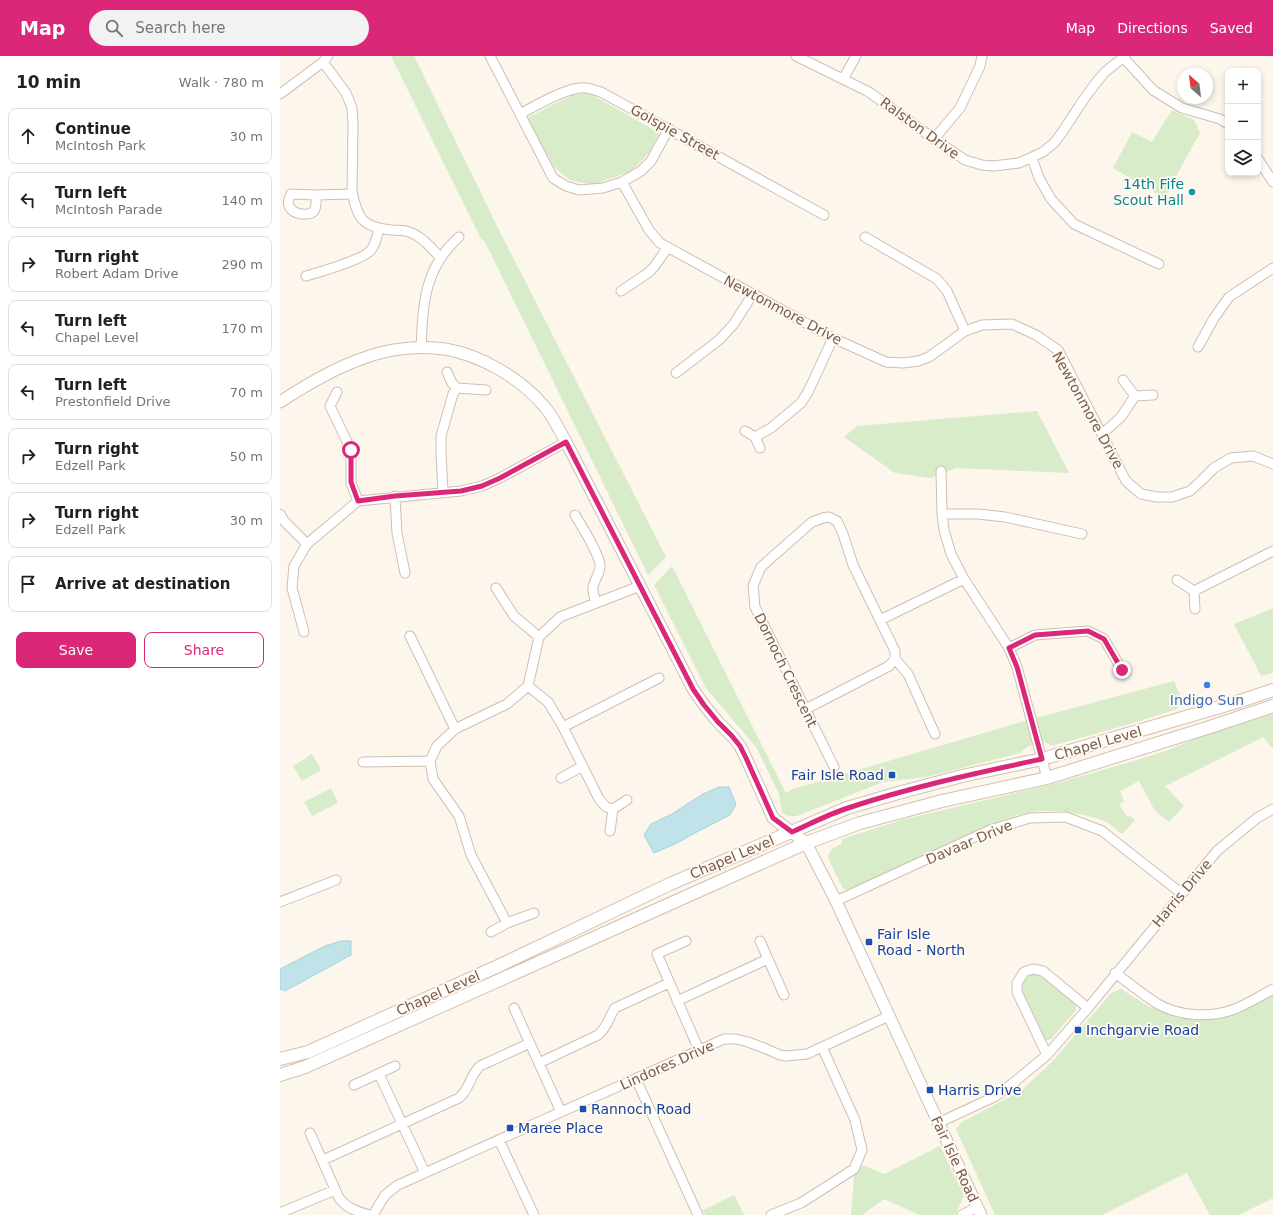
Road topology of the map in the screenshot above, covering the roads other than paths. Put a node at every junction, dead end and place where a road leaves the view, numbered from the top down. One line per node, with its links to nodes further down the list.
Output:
1 (490, 56): 9 (street)
2 (796, 56): 7 (street, Ralston Drive)
3 (856, 56): 7 (street)
4 (982, 56): 12 (street)
5 (1124, 57): 10 (street); 13 (street, Ralston Drive)
6 (326, 59): 8 (street); 17 (street)
7 (843, 79): 12 (street, Ralston Drive)
8 (280, 94)
9 (520, 114): 11 (street, Golspie Street); 15 (street)
10 (1225, 122)
11 (669, 128): 15 (street); 19 (street, Golspie Street)
12 (934, 140): 13 (street, Ralston Drive)
13 (1032, 158): 25 (street)
14 (1261, 164): 16 (street)
15 (622, 182): 23 (street, Newtonmore Drive)
16 (1273, 182)
17 (352, 194): 18 (street); 20 (street)
18 (316, 195)
19 (824, 215)
20 (379, 229): 24 (street); 27 (street)
21 (459, 237): 24 (street)
22 (865, 237): 30 (street)
23 (668, 247): 28 (street); 29 (street, Newtonmore Drive)
24 (440, 257): 33 (street)
25 (1159, 264)
26 (1273, 268): 32 (street)
27 (306, 276)
28 (621, 291)
29 (753, 294): 31 (street, Newtonmore Drive); 35 (street)
30 (966, 331): 31 (street, Newtonmore Drive); 44 (street, Newtonmore Drive)
31 (833, 338): 45 (street)
32 (1198, 347)
33 (421, 348): 42 (street); 46 (street)
34 (447, 372): 37 (street)
35 (676, 373)
36 (1123, 380): 40 (street)
37 (457, 388): 38 (street); 50 (street)
38 (486, 390)
39 (337, 392): 52 (street)
40 (1135, 396): 41 (street); 44 (street)
41 (1153, 396)
42 (280, 402)
43 (745, 431): 45 (street)
44 (1102, 434): 48 (street, Newtonmore Drive)
45 (756, 437): 47 (street)
46 (566, 442): 50 (street); 62 (street)
47 (760, 448)
48 (1273, 464)
49 (941, 471): 54 (street)
50 (444, 492): 51 (street)
51 (395, 496): 52 (street); 59 (street)
52 (358, 501): 57 (street)
53 (280, 514): 57 (street)
54 (942, 514): 56 (street); 60 (street)
55 (575, 515): 65 (street)
56 (1082, 534)
57 (307, 544): 68 (street)
58 (1273, 551): 64 (street)
59 (405, 572)
60 (964, 579): 67 (street); 71 (street)
61 (1177, 580): 64 (street)
62 (640, 586): 65 (street); 93 (street)
63 (496, 588): 70 (street)
64 (1194, 591): 66 (street)
65 (596, 603): 70 (street)
66 (1195, 609)
67 (880, 620): 72 (street, Dornoch Crescent); 78 (street, Dornoch Crescent)
68 (304, 632)
69 (410, 636): 80 (street)
70 (539, 637): 75 (street)
71 (1009, 648): 73 (street); 82 (street)
72 (895, 659): 78 (street); 81 (street, Dornoch Crescent)
73 (1122, 670)
74 (659, 678): 79 (street)
75 (528, 686): 79 (street); 80 (street)
76 (1273, 690): 82 (main road, Chapel Level)
77 (1273, 706): 88 (main road, Chapel Level)
78 (806, 709): 86 (street, Dornoch Crescent)
79 (563, 727): 85 (street)
80 (455, 729): 83 (street)
81 (935, 734)
82 (1042, 759): 88 (street); 93 (main road, Chapel Level)
83 (430, 761): 84 (street); 100 (street)
84 (363, 762)
85 (583, 766): 87 (street); 90 (street)
86 (834, 767)
87 (561, 778)
88 (1047, 778): 94 (main road, Chapel Level)
89 (627, 800): 90 (street)
90 (614, 809): 92 (street)
91 (1273, 809): 96 (street, Harris Drive)
92 (610, 832)
93 (792, 832): 94 (street); 117 (main road, Chapel Level)
94 (806, 842): 97 (street, Fair Isle Road); 121 (main road, Chapel Level)
95 (336, 880): 98 (street)
96 (1182, 893): 97 (street, Davaar Drive); 105 (street, Harris Drive)
97 (836, 901): 112 (street, Fair Isle Road)
98 (280, 902)
99 (534, 913): 100 (street)
100 (507, 922): 101 (street)
101 (491, 932)
102 (686, 941): 106 (street)
103 (760, 941): 104 (street)
104 (768, 959): 108 (street); 109 (street)
105 (1115, 973): 107 (street); 111 (street, Harris Drive)
106 (669, 983): 109 (street); 118 (street)
107 (1273, 989)
108 (784, 995)
109 (677, 1001): 115 (street)
110 (514, 1008): 113 (street)
111 (1088, 1008): 116 (street, Harris Drive); 116 (street)
112 (889, 1016): 114 (street, Lindores Drive); 125 (street, Fair Isle Road)
113 (530, 1043): 118 (street); 126 (street)
114 (822, 1047): 115 (street, Lindores Drive); 138 (street)
115 (699, 1050): 122 (street, Lindores Drive)
116 (1047, 1055): 125 (street, Harris Drive)
117 (280, 1059)
118 (539, 1063): 124 (street)
119 (395, 1066): 120 (street)
120 (378, 1074): 123 (street); 126 (street)
121 (280, 1075)
122 (636, 1079): 124 (street, Lindores Drive); 137 (street)
123 (354, 1085)
124 (561, 1112): 128 (street, Lindores Drive)
125 (938, 1123): 132 (street, Fair Isle Road)
126 (402, 1124): 129 (street); 130 (street)
127 (310, 1133): 129 (street)
128 (499, 1140): 130 (street, Lindores Drive); 136 (street)
129 (323, 1160): 131 (street)
130 (425, 1173): 135 (street, Lindores Drive)
131 (335, 1190): 133 (street); 134 (street)
132 (979, 1211): 139 (street)
133 (280, 1213)
134 (369, 1215)
135 (373, 1215)
136 (534, 1215)
137 (698, 1215)
138 (771, 1215)
139 (962, 1215)

